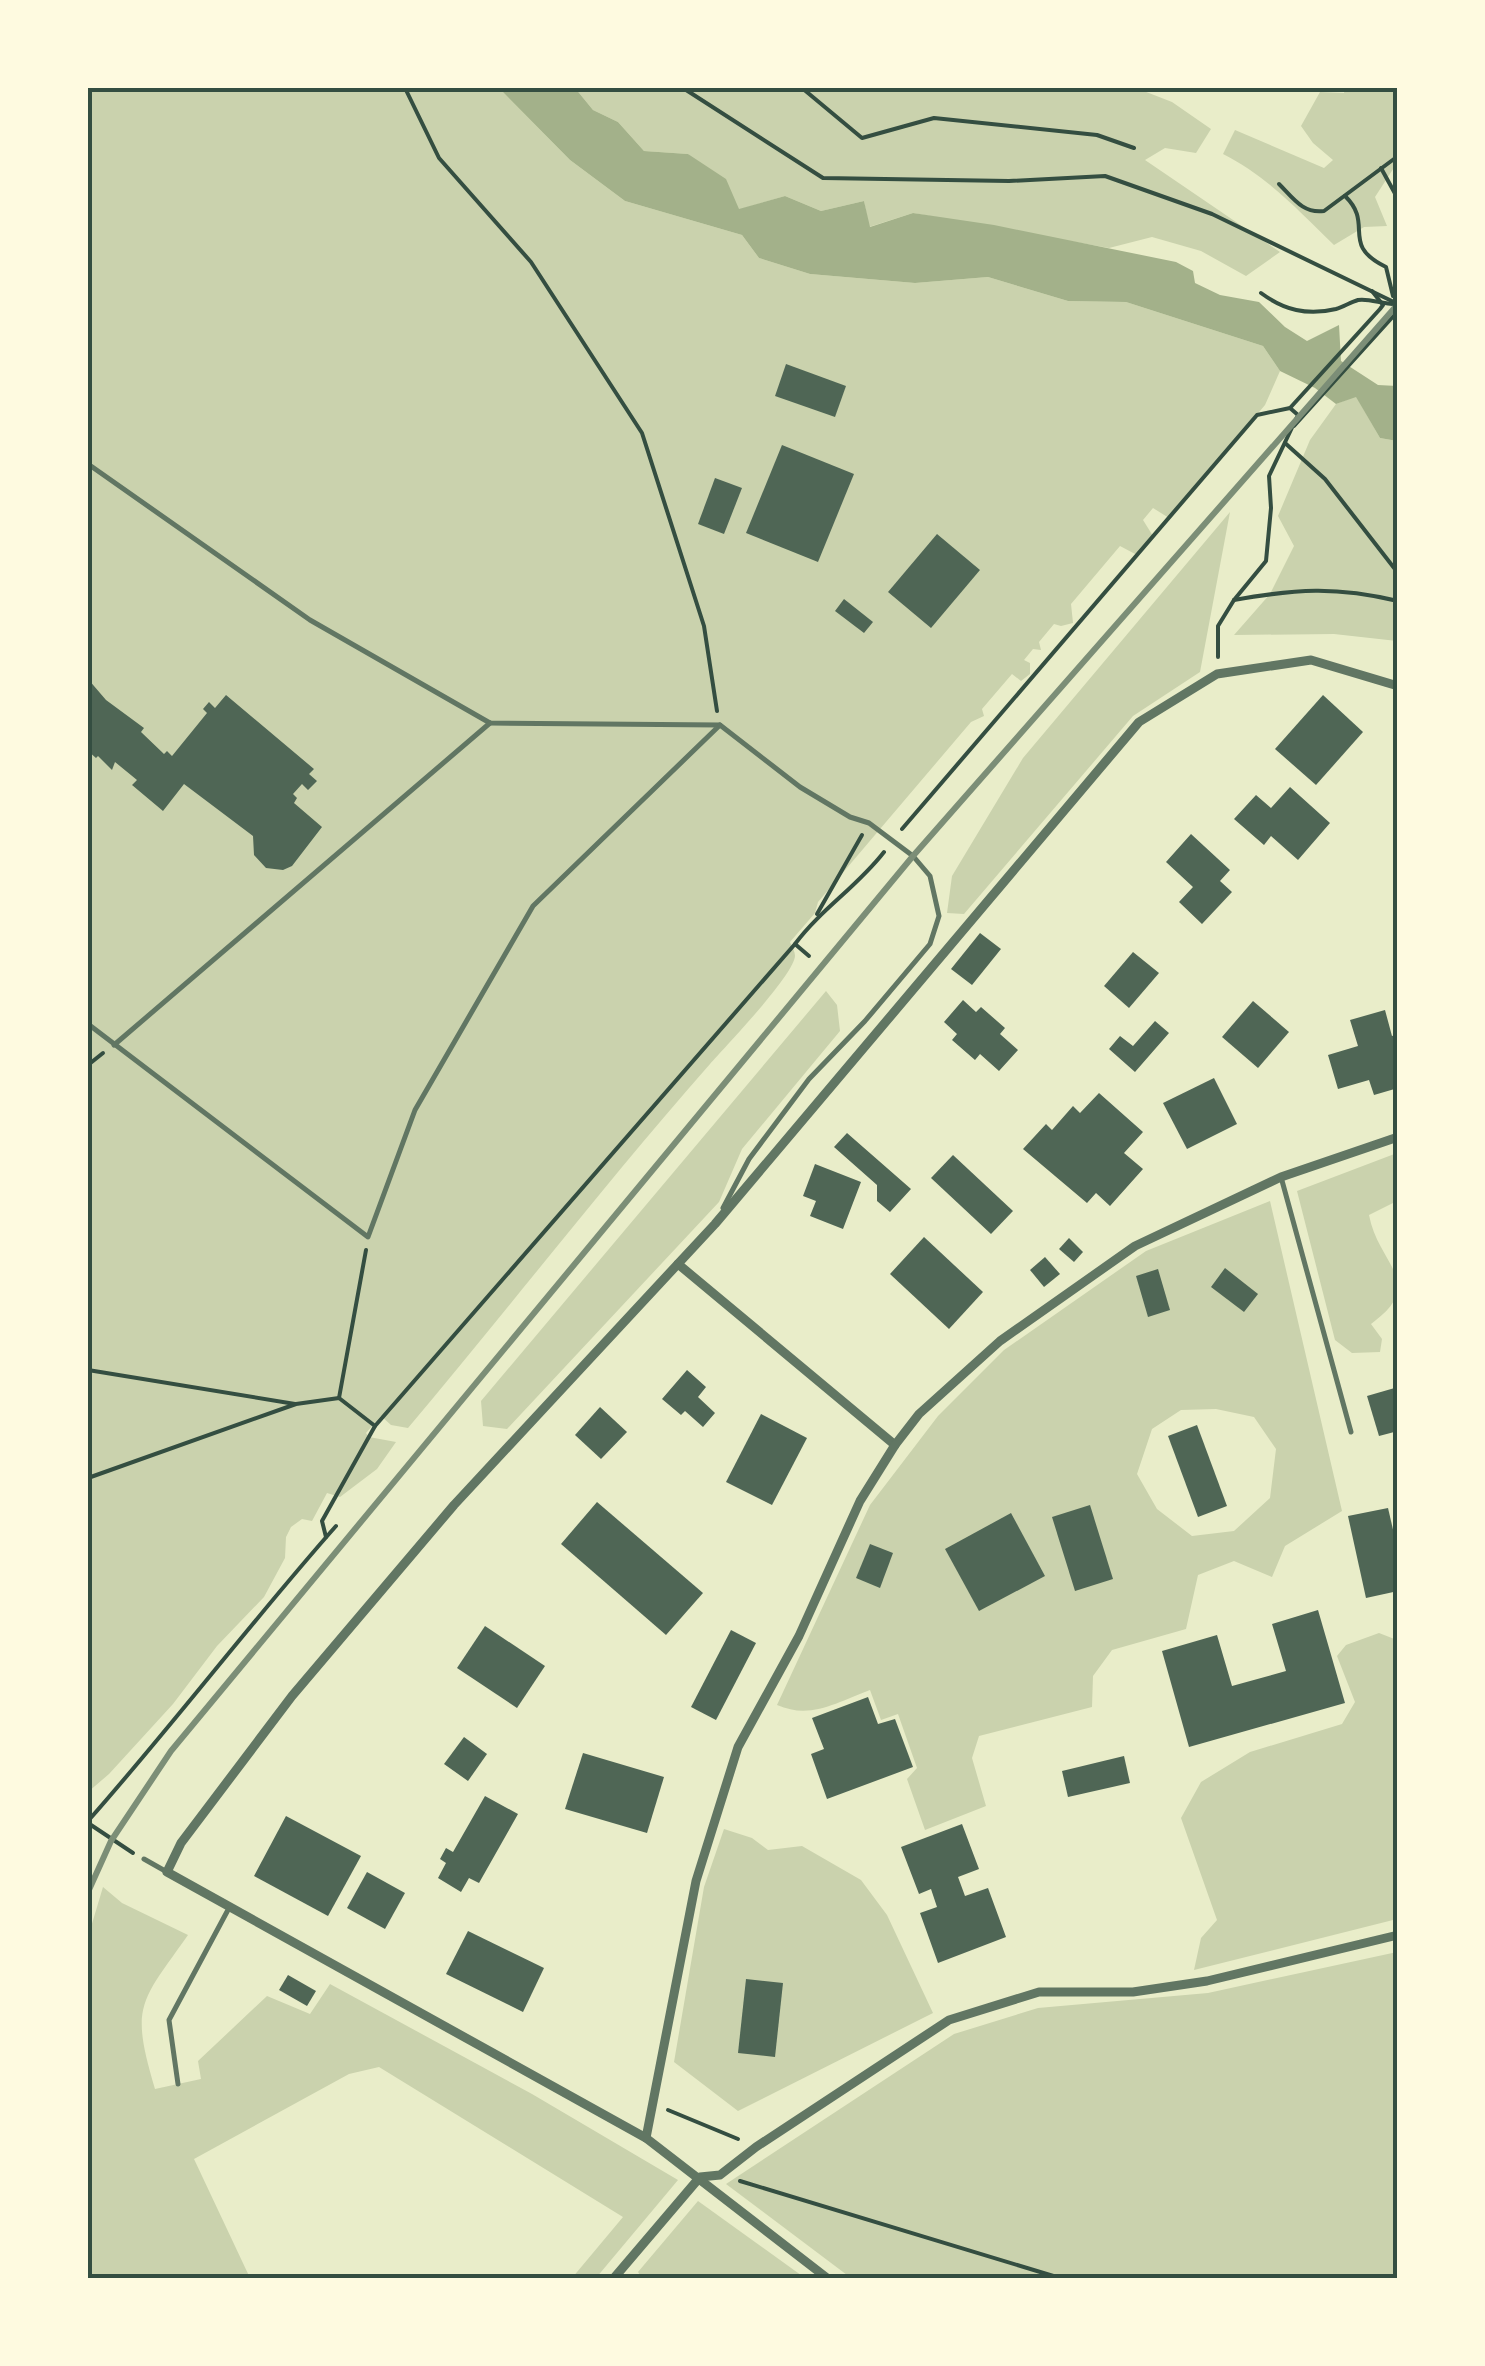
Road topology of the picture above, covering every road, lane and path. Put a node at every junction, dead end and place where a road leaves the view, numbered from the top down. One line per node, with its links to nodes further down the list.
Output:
1 (406, 88): 26 (path)
2 (683, 88): 11 (path)
3 (802, 88): 4 (path)
4 (1134, 148)
5 (1398, 156): 6 (path)
6 (1380, 168): 8 (path); 9 (path)
7 (1278, 184): 8 (path)
8 (1345, 196): 13 (path)
9 (1398, 199)
10 (1398, 288): 13 (path)
11 (1372, 291): 13 (path); 15 (path)
12 (1261, 293): 15 (path)
13 (1392, 298): 14 (path)
14 (1398, 306): 15 (path); 17 (path)
15 (1381, 307): 16 (path)
16 (1290, 408): 17 (path); 28 (path)
17 (1291, 430): 18 (path)
18 (1285, 443): 20 (path); 21 (path)
19 (88, 464): 25 (lane)
20 (1398, 573)
21 (1234, 600): 22 (path); 23 (path)
22 (1398, 601)
23 (1217, 674): 24 (street); 37 (street)
24 (1398, 686)
25 (490, 723): 26 (lane); 33 (lane)
26 (720, 725): 27 (lane); 38 (lane)
27 (868, 823): 28 (lane); 29 (path)
28 (893, 840): 29 (path); 37 (lane)
29 (814, 918): 30 (path)
30 (795, 944): 31 (path); 43 (path)
31 (810, 956)
32 (88, 1024): 33 (lane)
33 (114, 1044): 34 (path); 38 (lane)
34 (88, 1065)
35 (1398, 1136): 36 (street)
36 (1281, 1177): 44 (lane); 45 (street)
37 (715, 1224): 39 (street)
38 (368, 1238): 41 (path)
39 (678, 1264): 45 (street); 51 (street)
40 (88, 1370): 42 (path)
41 (339, 1398): 42 (path); 43 (path)
42 (296, 1404): 46 (path)
43 (375, 1426): 48 (path)
44 (1351, 1432)
45 (895, 1446): 55 (street)
46 (88, 1478)
47 (336, 1526): 48 (path)
48 (326, 1537): 49 (path)
49 (88, 1822): 50 (path)
50 (144, 1858): 51 (lane)
51 (167, 1872): 52 (street)
52 (229, 1908): 54 (lane); 56 (street)
53 (1398, 1934): 57 (street)
54 (178, 2084)
55 (653, 2104): 56 (street); 57 (path)
56 (646, 2138): 59 (street)
57 (756, 2147): 58 (street)
58 (720, 2175): 59 (street); 62 (path)
59 (700, 2176): 60 (street); 61 (street)
60 (614, 2278)
61 (827, 2278)
62 (1060, 2278)

